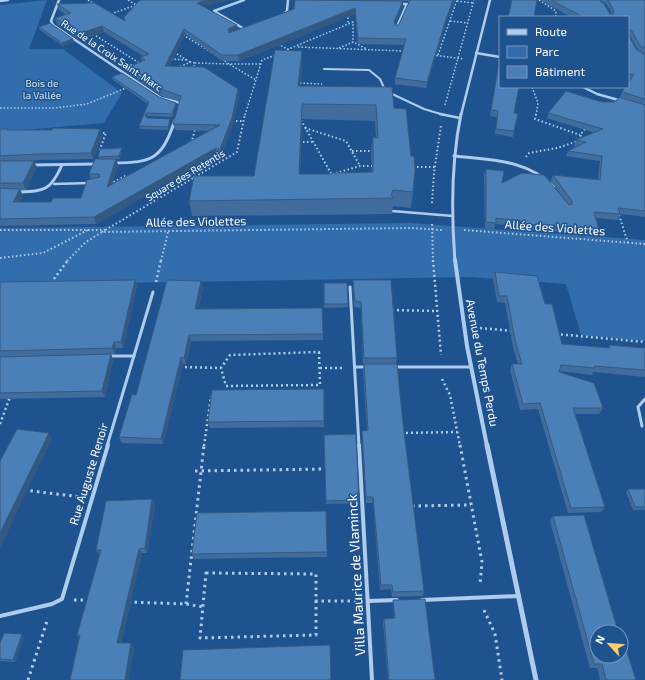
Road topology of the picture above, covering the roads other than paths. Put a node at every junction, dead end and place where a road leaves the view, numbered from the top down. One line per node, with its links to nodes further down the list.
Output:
1 (8, 0): 6 (street)
2 (59, 0): 23 (street, Rue de la Croix Saint-Marc)
3 (244, 0): 14 (street)
4 (409, 0): 10 (street)
5 (490, 0): 16 (street, Avenue du Temps Perdu)
6 (0, 1)
7 (288, 1): 8 (street); 11 (street)
8 (296, 2)
9 (392, 4): 10 (street)
10 (407, 4): 13 (street)
11 (282, 16)
12 (249, 29): 14 (street)
13 (396, 29)
14 (246, 30): 15 (lane)
15 (240, 32)
16 (476, 54): 17 (street); 21 (street, Avenue du Temps Perdu)
17 (499, 57)
18 (324, 69): 21 (lane)
19 (585, 88): 20 (street)
20 (624, 102)
21 (460, 118): 24 (street, Avenue du Temps Perdu)
22 (168, 120): 23 (lane)
23 (175, 120): 27 (street, Rue de la Croix Saint-Marc)
24 (454, 156): 31 (street); 34 (street, Avenue du Temps Perdu)
25 (62, 164): 26 (street); 28 (street); 30 (street)
26 (103, 164)
27 (110, 164)
28 (25, 165)
29 (92, 183): 30 (lane)
30 (54, 184): 32 (street)
31 (556, 191)
32 (14, 192)
33 (392, 211): 34 (lane)
34 (453, 216): 42 (street, Avenue du Temps Perdu)
35 (350, 287): 39 (lane, Villa Maurice de Vlaminck)
36 (153, 292): 37 (lane, Rue Auguste Renoir)
37 (134, 356): 38 (lane); 49 (lane, Rue Auguste Renoir)
38 (102, 357)
39 (355, 367): 40 (lane); 48 (lane, Villa Maurice de Vlaminck)
40 (369, 367)
41 (391, 367): 42 (lane)
42 (471, 368): 45 (street, Avenue du Temps Perdu)
43 (645, 399): 44 (lane)
44 (642, 426)
45 (519, 596): 47 (lane); 51 (street, Avenue du Temps Perdu)
46 (406, 600): 48 (lane)
47 (414, 600)
48 (369, 601): 50 (lane, Villa Maurice de Vlaminck)
49 (0, 616)
50 (372, 680)
51 (536, 680)

